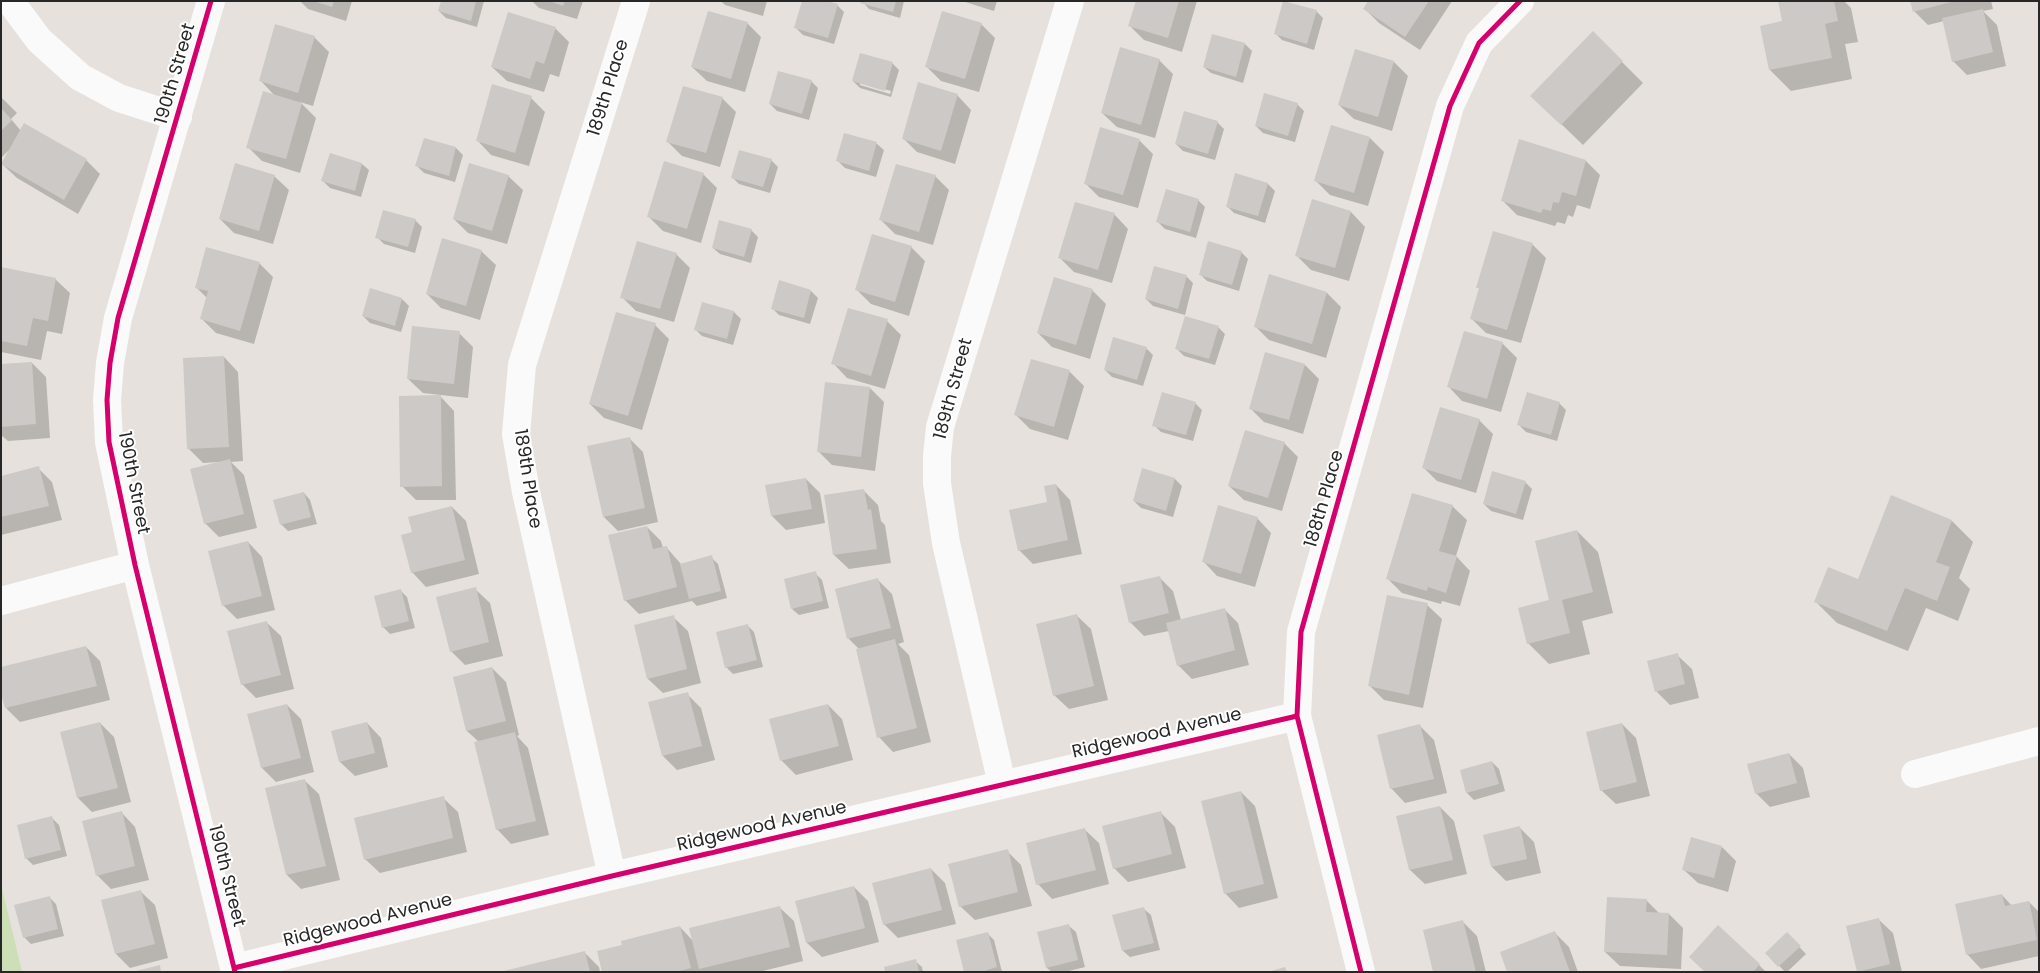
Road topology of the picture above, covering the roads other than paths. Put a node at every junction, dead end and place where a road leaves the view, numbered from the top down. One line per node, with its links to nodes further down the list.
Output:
1 (10, 1): 6 (street)
2 (211, 1): 6 (street, 190th Street)
3 (636, 1): 13 (street, 189th Place)
4 (1070, 1): 12 (street, 189th Street)
5 (1520, 1): 9 (street, 188th Place)
6 (178, 117): 7 (street, 190th Street)
7 (135, 565): 8 (street); 14 (street, 190th Street)
8 (1, 601)
9 (1297, 716): 12 (street, Ridgewood Avenue); 15 (street, 188th Place)
10 (2039, 741): 11 (street)
11 (1916, 774)
12 (1002, 784): 13 (street, Ridgewood Avenue)
13 (612, 876): 14 (street, Ridgewood Avenue)
14 (235, 970)
15 (1361, 972)

